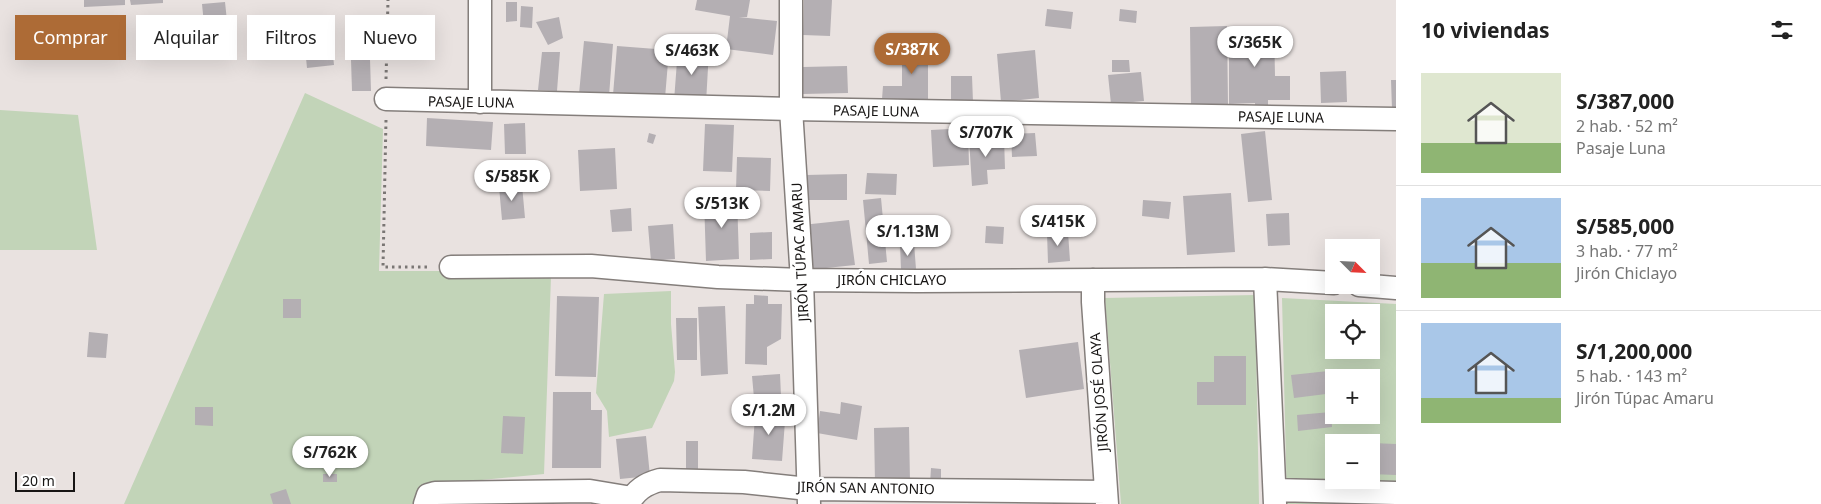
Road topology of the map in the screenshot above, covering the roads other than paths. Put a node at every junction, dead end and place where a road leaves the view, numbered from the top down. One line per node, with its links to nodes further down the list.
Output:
1 (480, 0): 4 (street)
2 (791, 0): 5 (street, JIRÓN TÚPAC AMARU)
3 (386, 100): 4 (street, PASAJE LUNA)
4 (480, 102): 5 (street, PASAJE LUNA)
5 (791, 109): 6 (street, PASAJE LUNA); 9 (street, JIRÓN TÚPAC AMARU)
6 (1396, 119)
7 (451, 267): 9 (street, JIRÓN CHICLAYO)
8 (1265, 279): 10 (street, JIRÓN CHICLAYO); 11 (street, JIRÓN CHICLAYO); 16 (street)
9 (802, 280): 10 (street, JIRÓN CHICLAYO); 15 (street, JIRÓN TÚPAC AMARU)
10 (1093, 280): 17 (street, JIRÓN JOSÉ OLAYA)
11 (1325, 282)
12 (1380, 287): 13 (street)
13 (1396, 288)
14 (1396, 493): 16 (street)
15 (809, 497): 17 (street, JIRÓN SAN ANTONIO); 18 (street, JIRÓN SAN ANTONIO)
16 (1275, 497)
17 (1107, 498)
18 (630, 501): 19 (street)
19 (425, 504)

